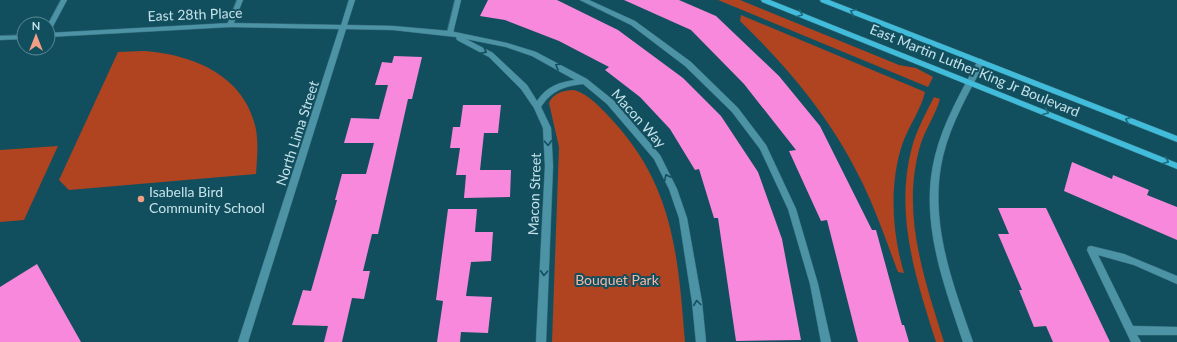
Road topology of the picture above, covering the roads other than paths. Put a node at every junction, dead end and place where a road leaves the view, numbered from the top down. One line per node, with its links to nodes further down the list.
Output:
1 (64, 0): 8 (street)
2 (240, 0): 9 (street)
3 (352, 0): 10 (street, North Lima Street)
4 (458, 0): 11 (street)
5 (584, 0): 27 (street)
6 (764, 0): 17 (main road, East Martin Luther King Jr Boulevard, one-way to 17)
7 (823, 0): 15 (main road, East Martin Luther King Jr Boulevard, one-way to 7)
8 (55, 16)
9 (230, 24): 10 (street, East 28th Place); 12 (street, East 28th Place)
10 (344, 26): 11 (street, Macon Way); 24 (street, North Lima Street)
11 (450, 33): 16 (street, Macon Way, one-way to 11); 18 (street, Macon Way, one-way to 18)
12 (56, 35)
13 (16, 37): 14 (street)
14 (0, 38)
15 (981, 62): 17 (street); 19 (main road, East Martin Luther King Jr Boulevard, one-way to 15)
16 (584, 81): 18 (street); 26 (street, Macon Way, one-way to 16)
17 (970, 82): 20 (main road, East Martin Luther King Jr Boulevard, one-way to 20); 28 (street)
18 (537, 107): 25 (street, Macon Street, one-way to 25)
19 (1177, 139)
20 (1177, 166)
21 (1177, 280): 22 (street)
22 (1130, 330): 23 (street); 29 (street)
23 (1177, 331)
24 (243, 342)
25 (541, 342)
26 (701, 342)
27 (826, 342)
28 (968, 342)
29 (1136, 342)

